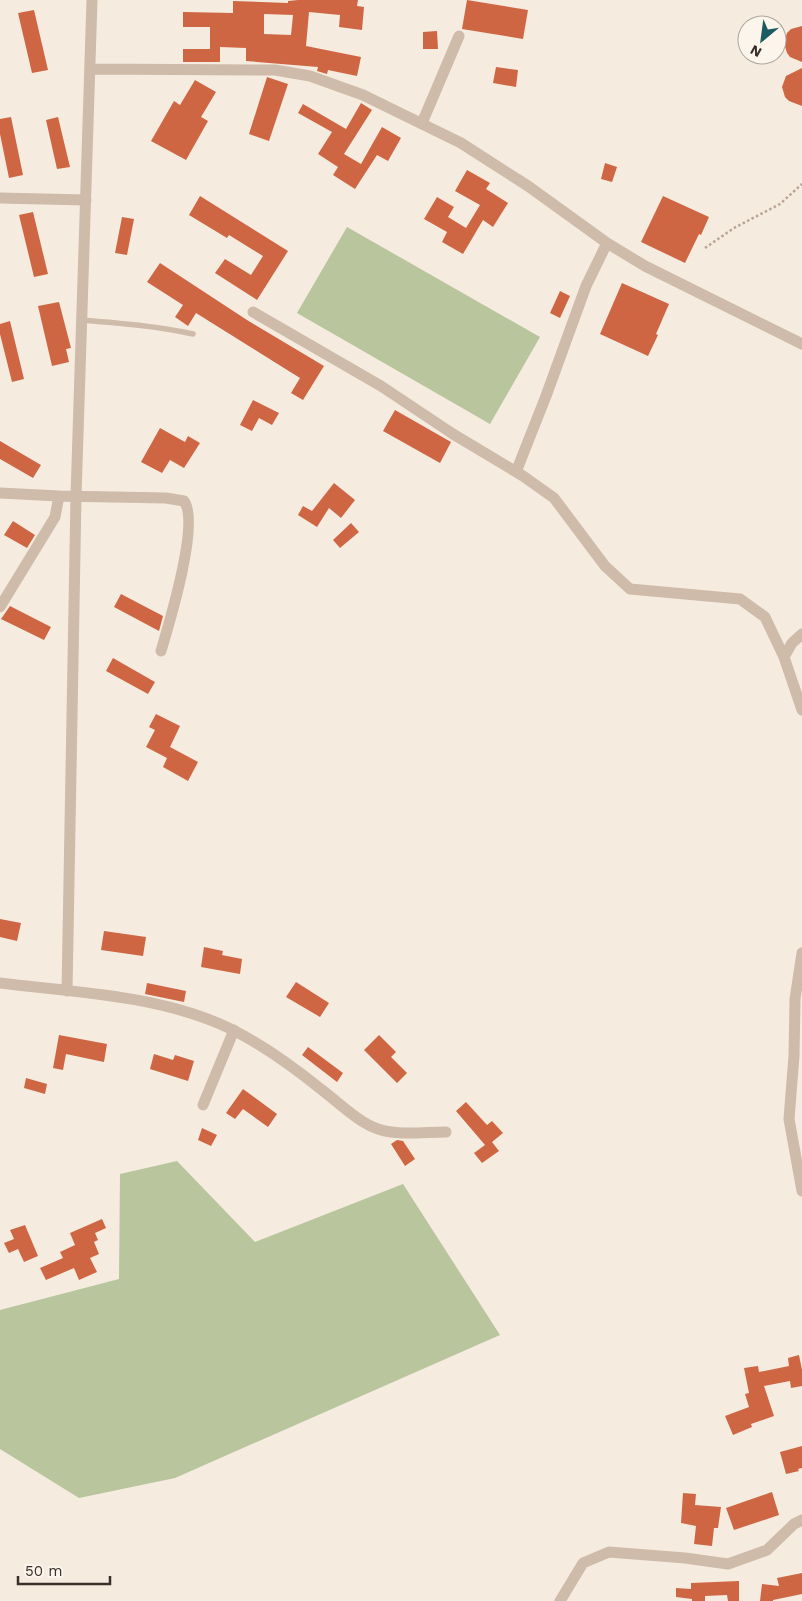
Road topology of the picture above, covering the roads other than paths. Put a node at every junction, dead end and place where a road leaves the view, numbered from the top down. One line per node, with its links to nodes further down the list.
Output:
1 (92, 0): 3 (street)
2 (459, 36): 4 (street)
3 (90, 69): 4 (street); 6 (street)
4 (422, 123): 7 (street)
5 (0, 198): 6 (street)
6 (86, 200): 9 (street)
7 (607, 243): 11 (street); 12 (street)
8 (253, 312): 12 (street)
9 (82, 320): 10 (lane); 15 (street)
10 (193, 334)
11 (802, 344)
12 (516, 472): 19 (street)
13 (0, 493): 14 (street)
14 (59, 496): 15 (street); 16 (street)
15 (76, 496): 18 (street); 23 (street)
16 (0, 607)
17 (802, 634): 19 (street)
18 (162, 651)
19 (784, 657): 20 (street)
20 (802, 710)
21 (802, 953): 27 (street)
22 (0, 983): 23 (street)
23 (67, 991): 24 (street)
24 (234, 1030): 25 (street); 26 (street)
25 (202, 1105)
26 (446, 1132)
27 (802, 1192)
28 (802, 1520): 29 (street)
29 (560, 1601)

